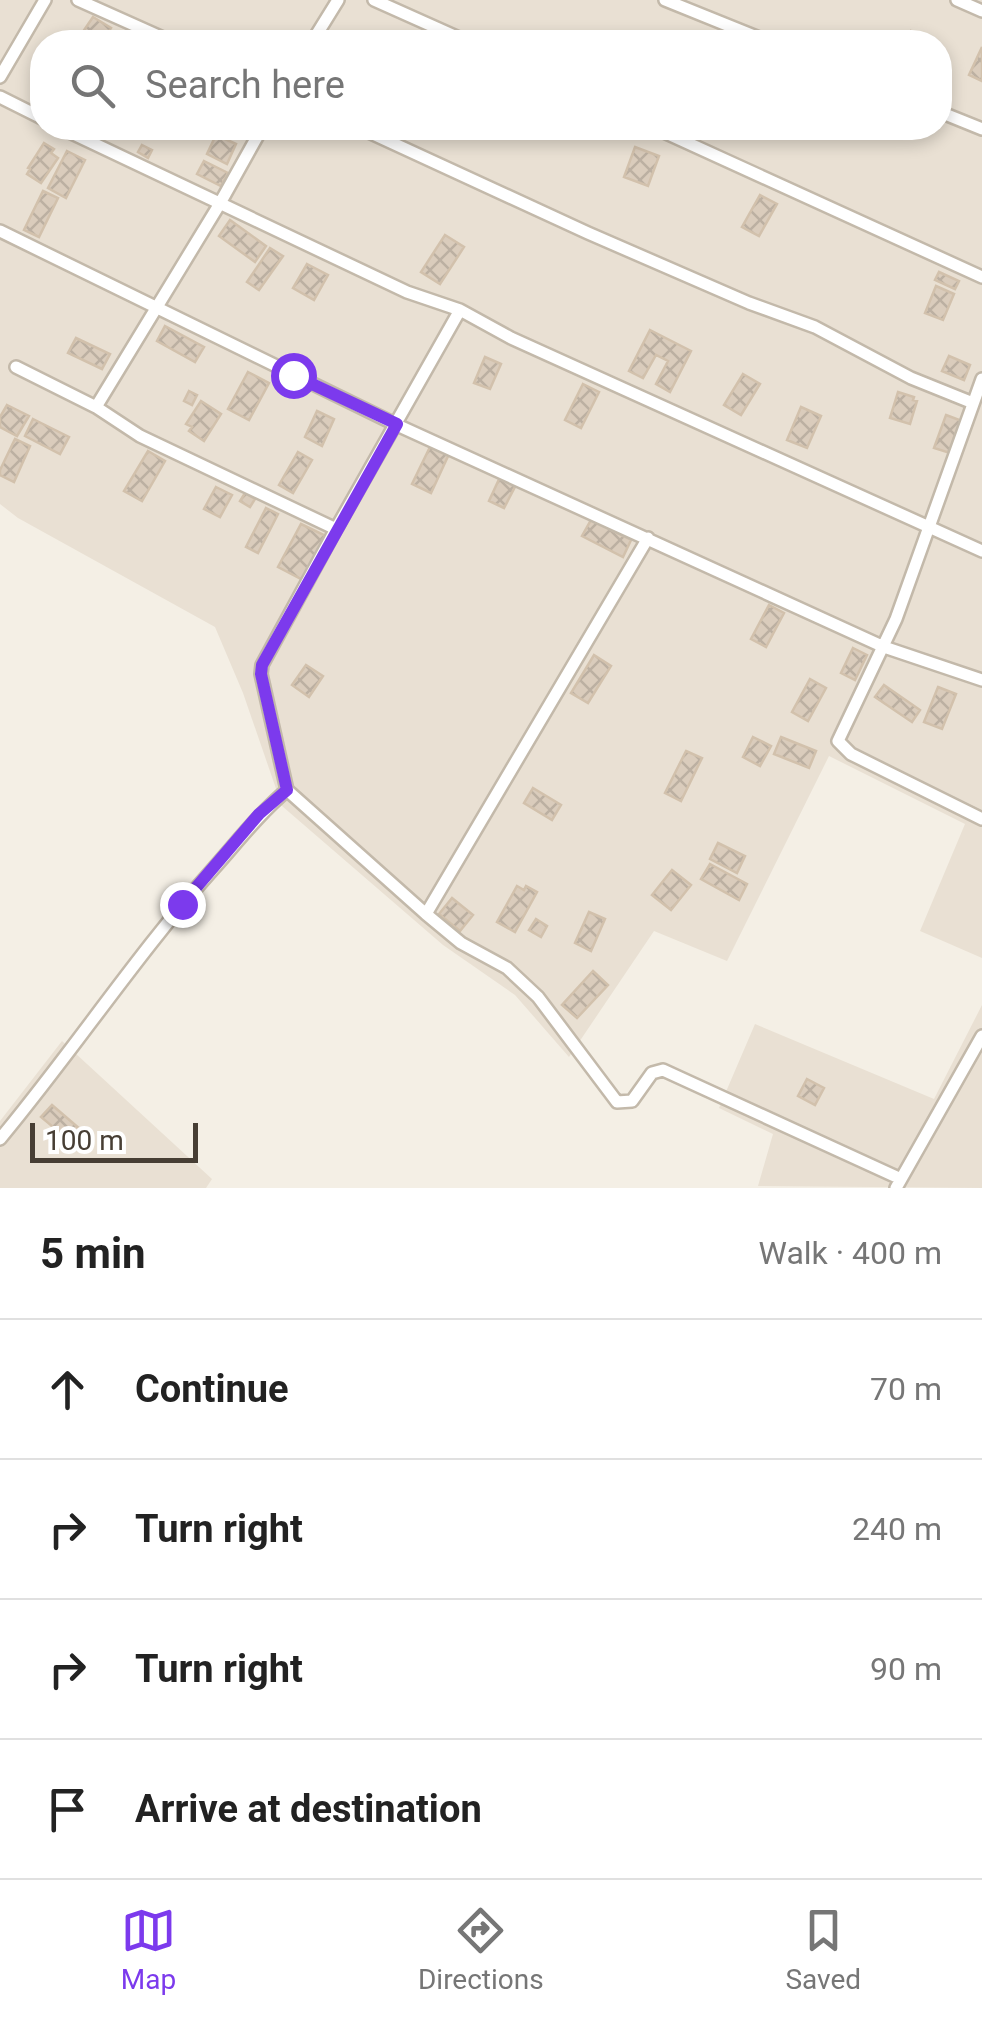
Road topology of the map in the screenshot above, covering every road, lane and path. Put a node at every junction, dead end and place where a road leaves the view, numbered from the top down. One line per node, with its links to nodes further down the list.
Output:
1 (45, 0): 12 (street)
2 (78, 0): 8 (street)
3 (338, 0): 9 (street)
4 (374, 0): 10 (street)
5 (665, 0): 11 (street)
6 (957, 0): 7 (street)
7 (982, 11)
8 (145, 30)
9 (319, 30)
10 (441, 30)
11 (740, 30)
12 (0, 77)
13 (0, 98): 14 (street)
14 (30, 112)
15 (952, 117): 16 (street)
16 (982, 129)
17 (86, 140): 21 (street)
18 (255, 140): 21 (street)
19 (386, 140): 28 (street)
20 (680, 140): 23 (street)
21 (220, 205): 24 (street); 25 (street)
22 (0, 231): 24 (street)
23 (982, 277)
24 (155, 309): 29 (street); 30 (street)
25 (460, 310): 30 (street); 31 (street)
26 (16, 367): 29 (street)
27 (982, 379): 28 (street)
28 (973, 403): 31 (street)
29 (96, 407): 32 (street)
30 (397, 424): 32 (street); 33 (street)
31 (928, 527): 34 (street); 35 (street)
32 (336, 529): 37 (street)
33 (648, 538): 35 (street); 39 (street)
34 (982, 551)
35 (884, 647): 36 (street); 38 (street)
36 (982, 680)
37 (287, 790): 39 (street); 41 (street)
38 (982, 819)
39 (426, 914): 42 (street)
40 (982, 1036): 42 (street)
41 (0, 1139)
42 (898, 1184)

